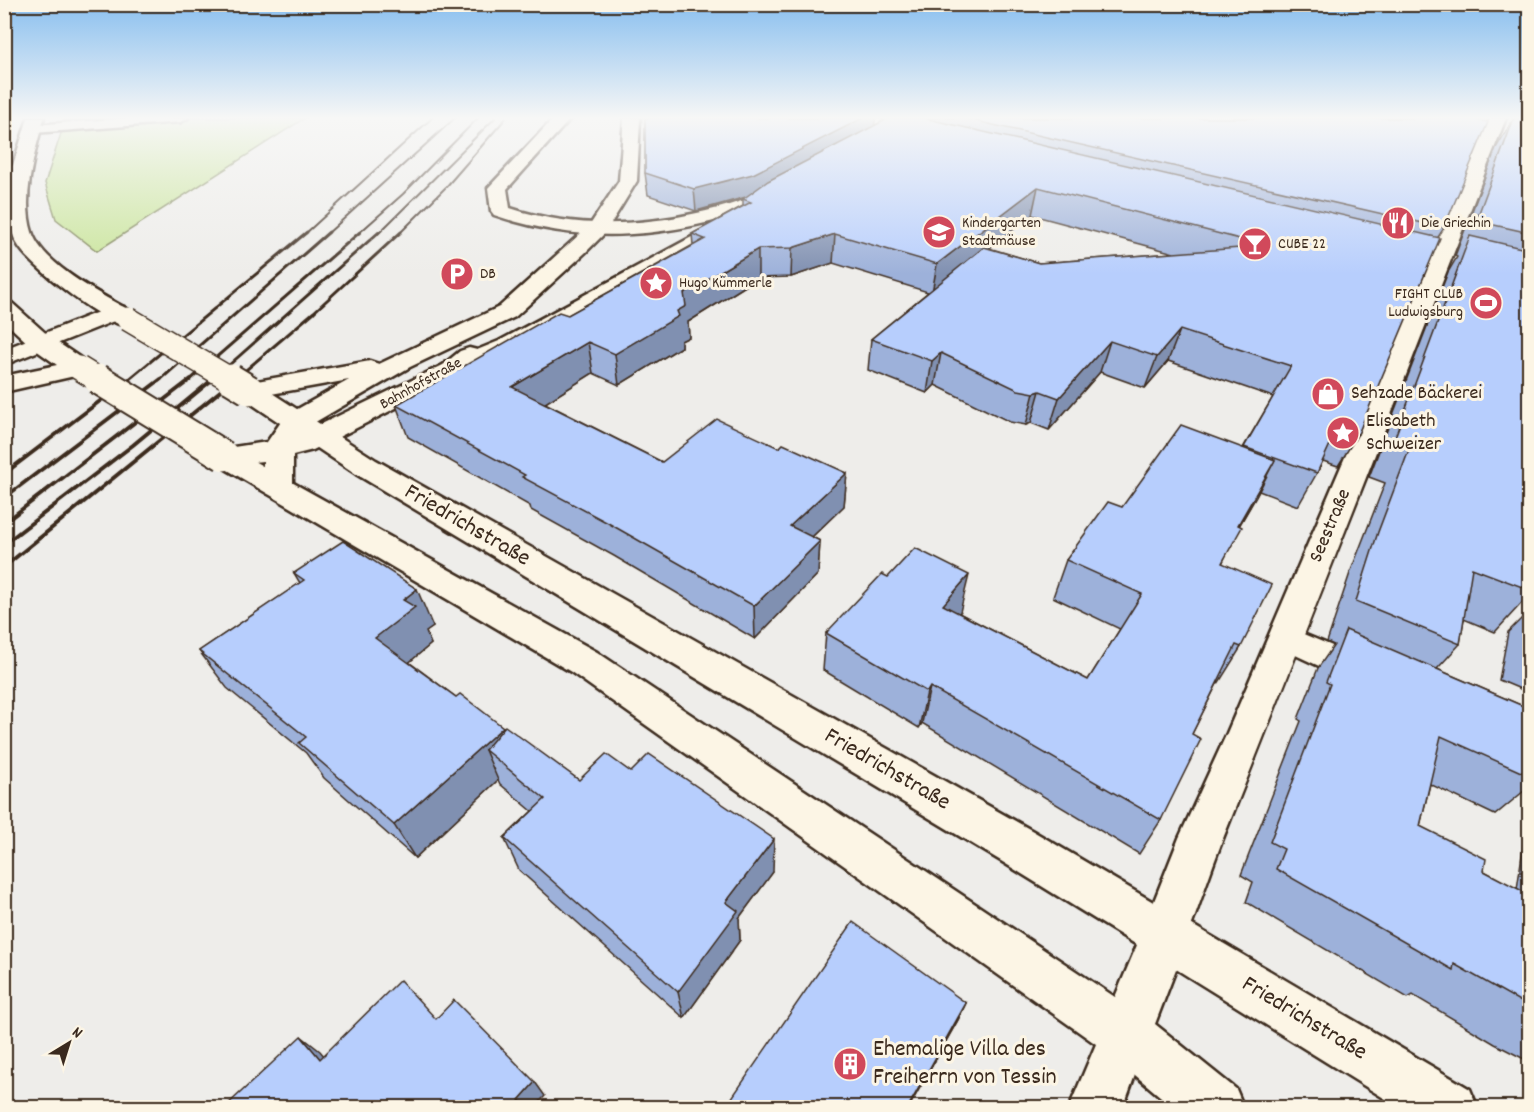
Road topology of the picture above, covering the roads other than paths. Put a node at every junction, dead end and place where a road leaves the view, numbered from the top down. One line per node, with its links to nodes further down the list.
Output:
1 (514, 170): 6 (street)
2 (629, 170): 6 (street, Bahnhofstraße)
3 (1474, 170): 7 (street, Seestraße)
4 (13, 172): 5 (street); 11 (street, Friedrichstraße)
5 (4, 198)
6 (598, 230): 10 (street, Bahnhofstraße); 16 (street)
7 (1429, 259): 8 (street); 23 (street, Seestraße)
8 (1462, 267)
9 (4, 308): 12 (street)
10 (507, 312): 14 (street, Bahnhofstraße); 16 (street, Bahnhofstraße)
11 (122, 316): 12 (street); 18 (street, Friedrichstraße, bridge)
12 (42, 343): 13 (street); 15 (street)
13 (4, 358)
14 (401, 362): 18 (street, Bahnhofstraße); 19 (street, Bahnhofstraße)
15 (79, 369): 17 (street); 21 (street, bridge)
16 (452, 370): 19 (street, Bahnhofstraße)
17 (4, 384)
18 (249, 390): 19 (street, Friedrichstraße)
19 (308, 430): 20 (street); 25 (street, Friedrichstraße)
20 (280, 449): 21 (street); 22 (street)
21 (224, 456): 22 (street)
22 (278, 486): 26 (street)
23 (1284, 637): 24 (lane); 25 (street, Seestraße)
24 (1382, 681)
25 (1165, 934): 26 (street, Seestraße); 29 (street, Friedrichstraße)
26 (1126, 1034): 27 (street, Seestraße); 28 (street)
27 (1096, 1107)
28 (1217, 1107)
29 (1451, 1107)

